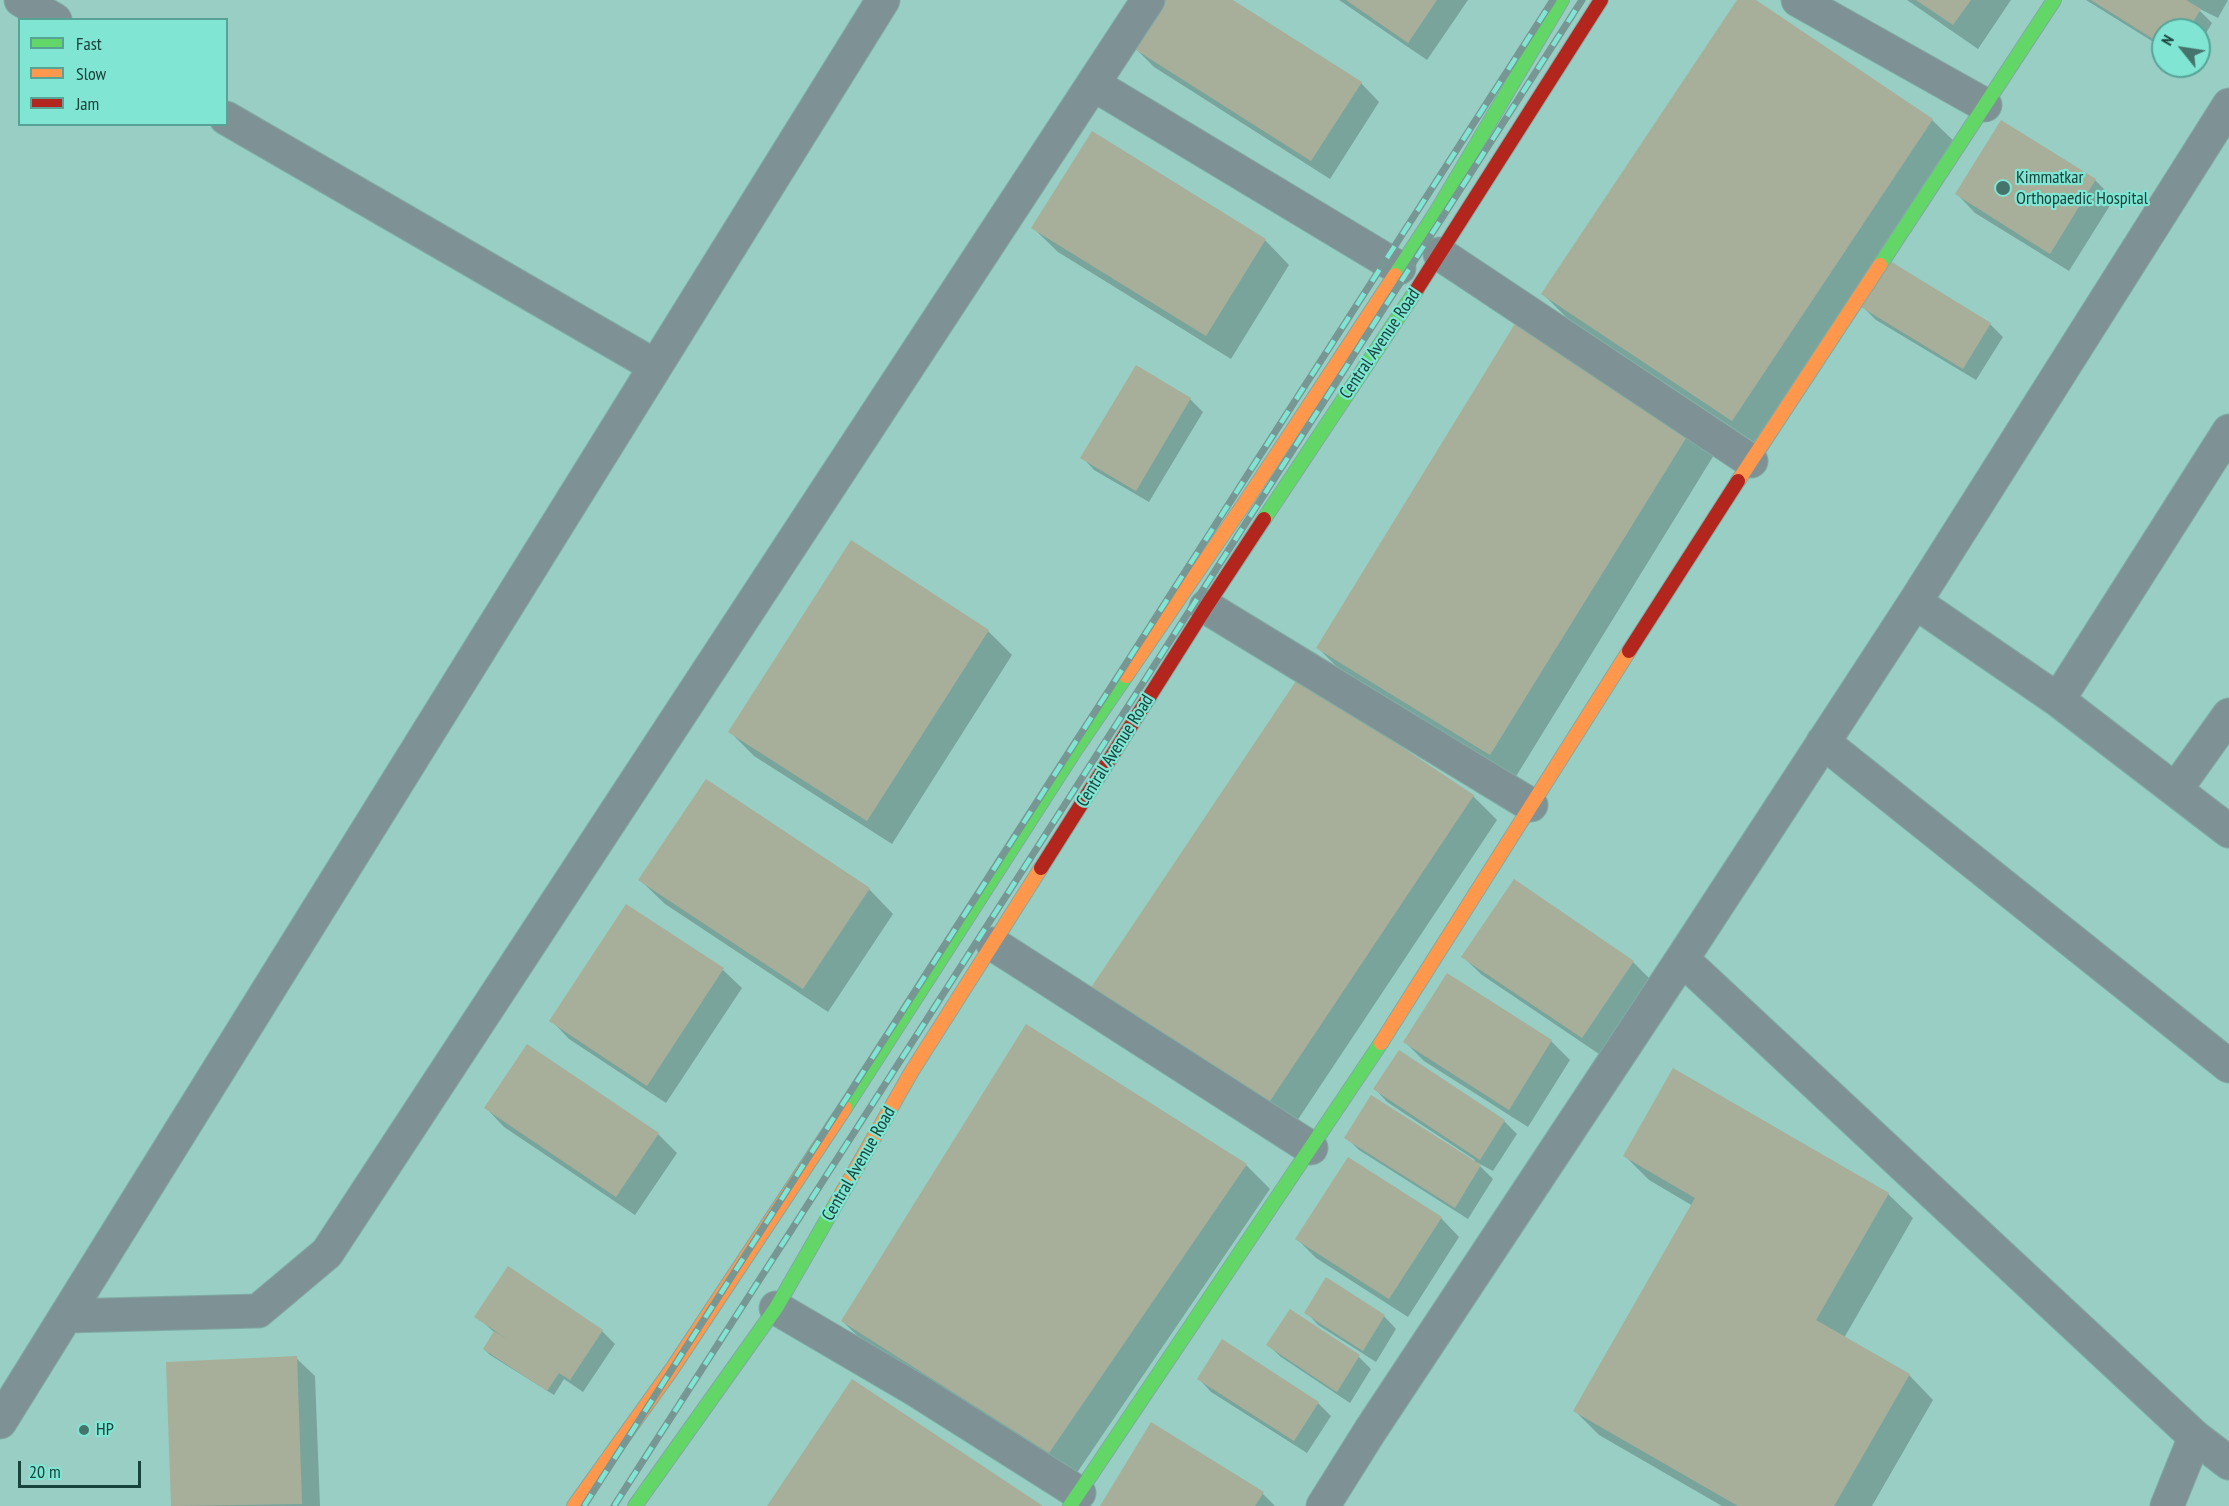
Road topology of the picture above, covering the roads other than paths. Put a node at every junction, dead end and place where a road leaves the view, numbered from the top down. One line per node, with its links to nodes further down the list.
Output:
1 (21, 0): 8 (street)
2 (883, 0): 15 (street)
3 (1148, 0): 9 (street)
4 (1562, 0): 14 (main road)
5 (1601, 0): 13 (main road, Central Avenue Road)
6 (1798, 0): 10 (street)
7 (2054, 0): 10 (main road)
8 (52, 18)
9 (1094, 84): 14 (street); 31 (street)
10 (1985, 105): 17 (main road)
11 (2229, 105): 18 (street)
12 (228, 119): 15 (street)
13 (1440, 254): 17 (street); 19 (main road, Central Avenue Road)
14 (1399, 268): 36 (main road)
15 (655, 366): 31 (street)
16 (2229, 431): 20 (street)
17 (1751, 461): 24 (main road)
18 (1915, 602): 20 (street); 22 (street)
19 (1206, 607): 24 (street); 26 (main road, Central Avenue Road)
20 (2058, 700): 23 (street)
21 (2229, 715): 23 (street)
22 (1823, 742): 27 (street); 28 (street)
23 (2176, 789): 25 (street)
24 (1531, 806): 29 (main road)
25 (2229, 831)
26 (993, 944): 29 (street); 30 (main road, Central Avenue Road)
27 (1682, 959): 33 (street); 39 (street)
28 (2229, 1066)
29 (1311, 1148): 35 (main road)
30 (776, 1308): 35 (street); 38 (main road, Central Avenue Road)
31 (66, 1316): 32 (street)
32 (0, 1422)
33 (2195, 1437): 34 (street); 40 (street)
34 (2229, 1463)
35 (1074, 1499)
36 (577, 1502): 37 (main road)
37 (558, 1506)
38 (635, 1506)
39 (1323, 1506)
40 (2167, 1506)

